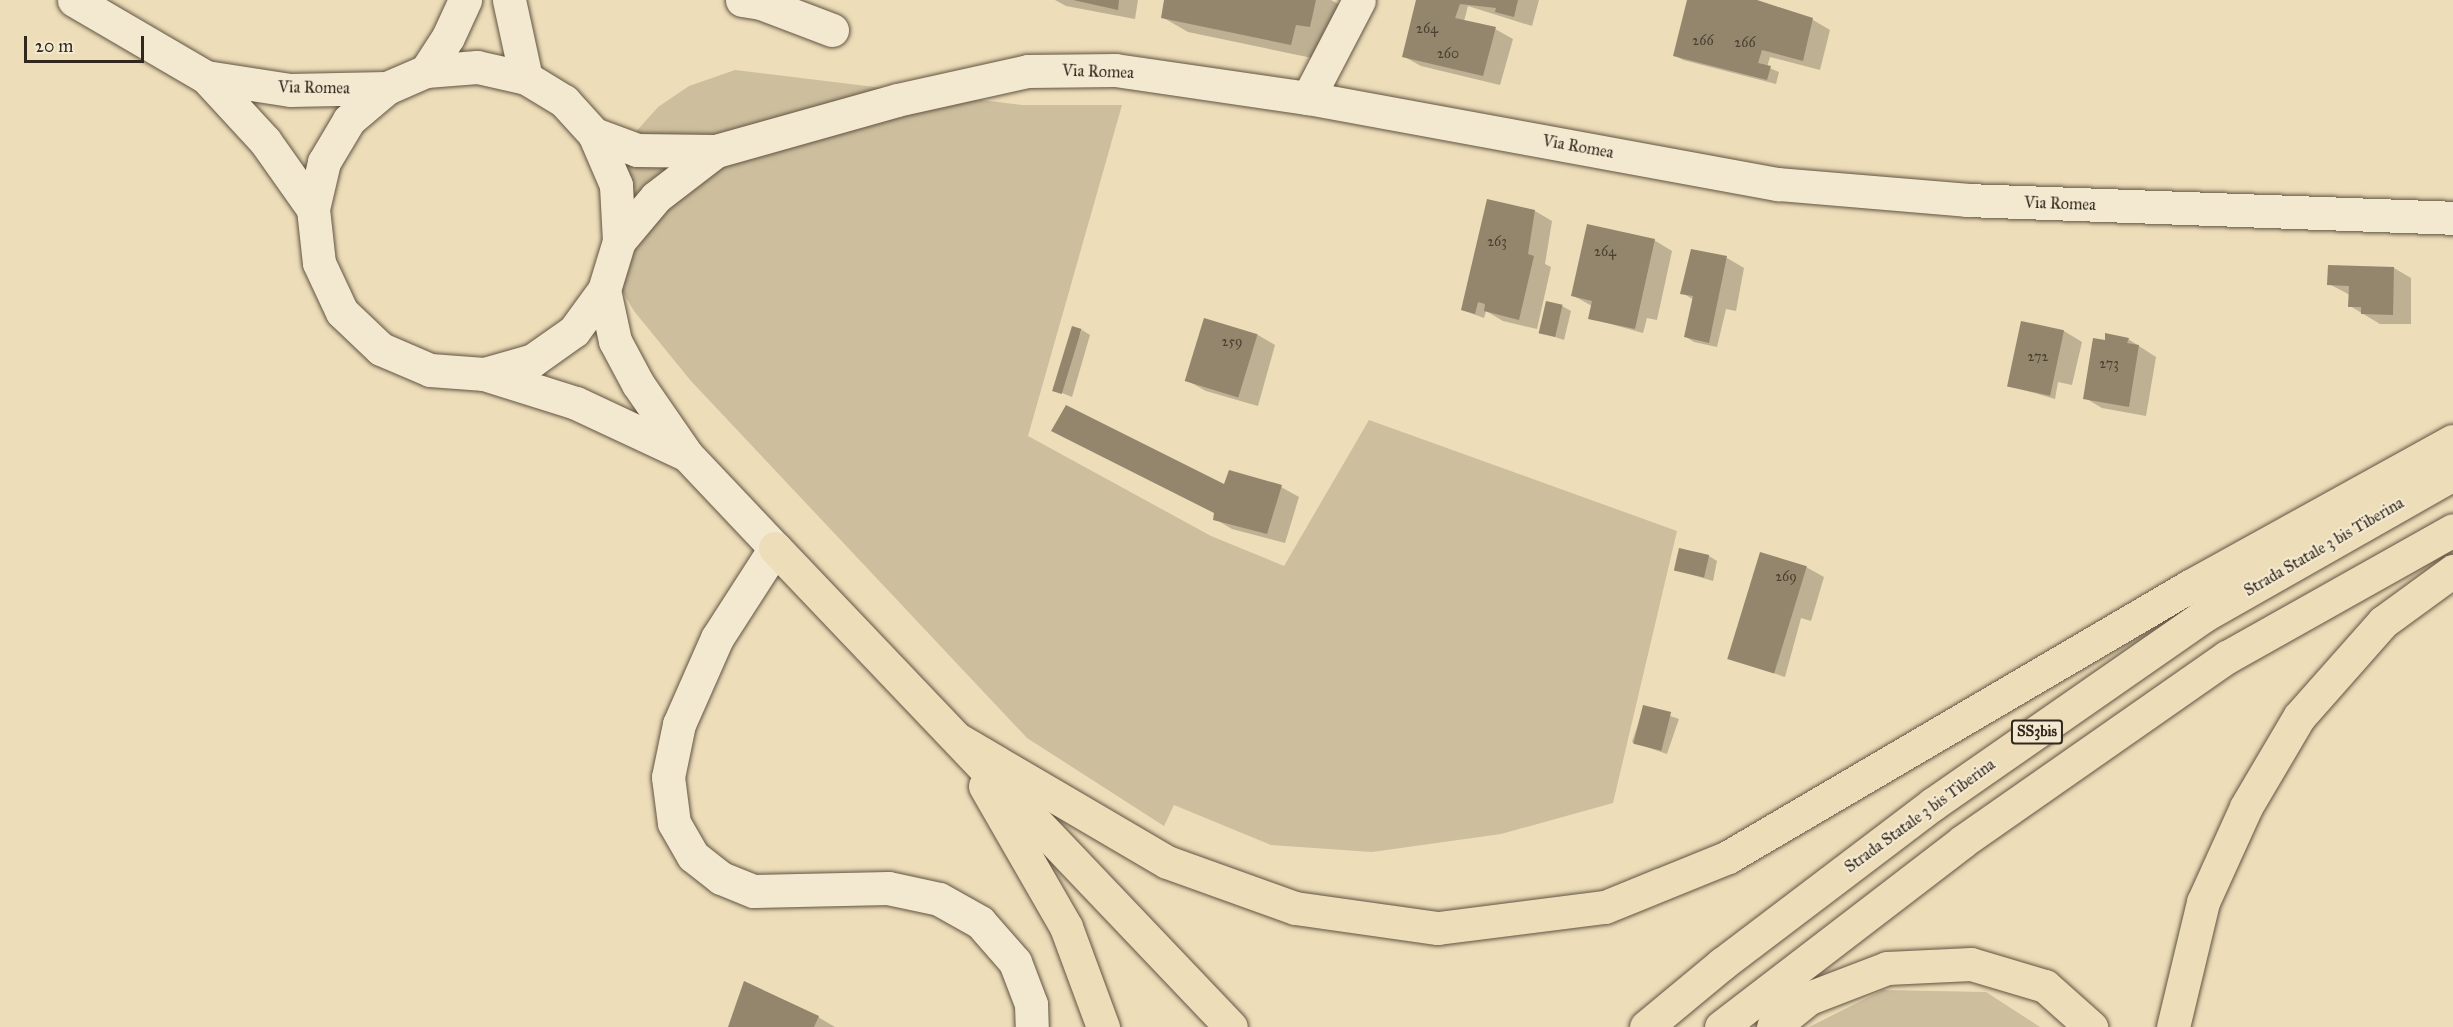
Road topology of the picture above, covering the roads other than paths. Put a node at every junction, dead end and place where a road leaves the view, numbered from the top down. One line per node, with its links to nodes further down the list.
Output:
1 (74, 0): 8 (main road, Via Romea)
2 (465, 0): 7 (main road)
3 (509, 0): 9 (main road)
4 (742, 0): 6 (main road)
5 (1359, 0): 11 (main road)
6 (832, 30)
7 (426, 71): 9 (main road, Via Romea); 10 (main road, Via Romea)
8 (206, 77): 10 (main road, Via Romea); 14 (main road, Via Romea)
9 (526, 78): 12 (main road, Via Romea)
10 (387, 88): 14 (main road, Via Romea)
11 (1308, 98): 13 (main road, Via Romea); 15 (main road, Via Romea)
12 (594, 134): 13 (main road, Via Romea); 16 (main road, Via Romea)
13 (716, 151): 16 (main road, Via Romea)
14 (313, 209): 18 (main road, Via Romea)
15 (2453, 218)
16 (619, 241): 17 (main road, Via Romea)
17 (604, 290): 18 (main road, Via Romea); 20 (main road)
18 (484, 374): 20 (main road)
19 (2453, 441): 25 (highway)
20 (687, 455): 23 (main road)
21 (2453, 474): 29 (highway, Strada Statale 3 bis Tiberina / SS3bis)
22 (2453, 530): 30 (highway, SS3bis)
23 (775, 548): 25 (highway); 26 (main road)
24 (2453, 571): 33 (highway)
25 (959, 740): 27 (highway); 28 (highway)
26 (1032, 1027)
27 (1103, 1027)
28 (1231, 1027)
29 (1646, 1027)
30 (1721, 1027)
31 (1773, 1027): 32 (highway)
32 (2091, 1027)
33 (2173, 1027)

